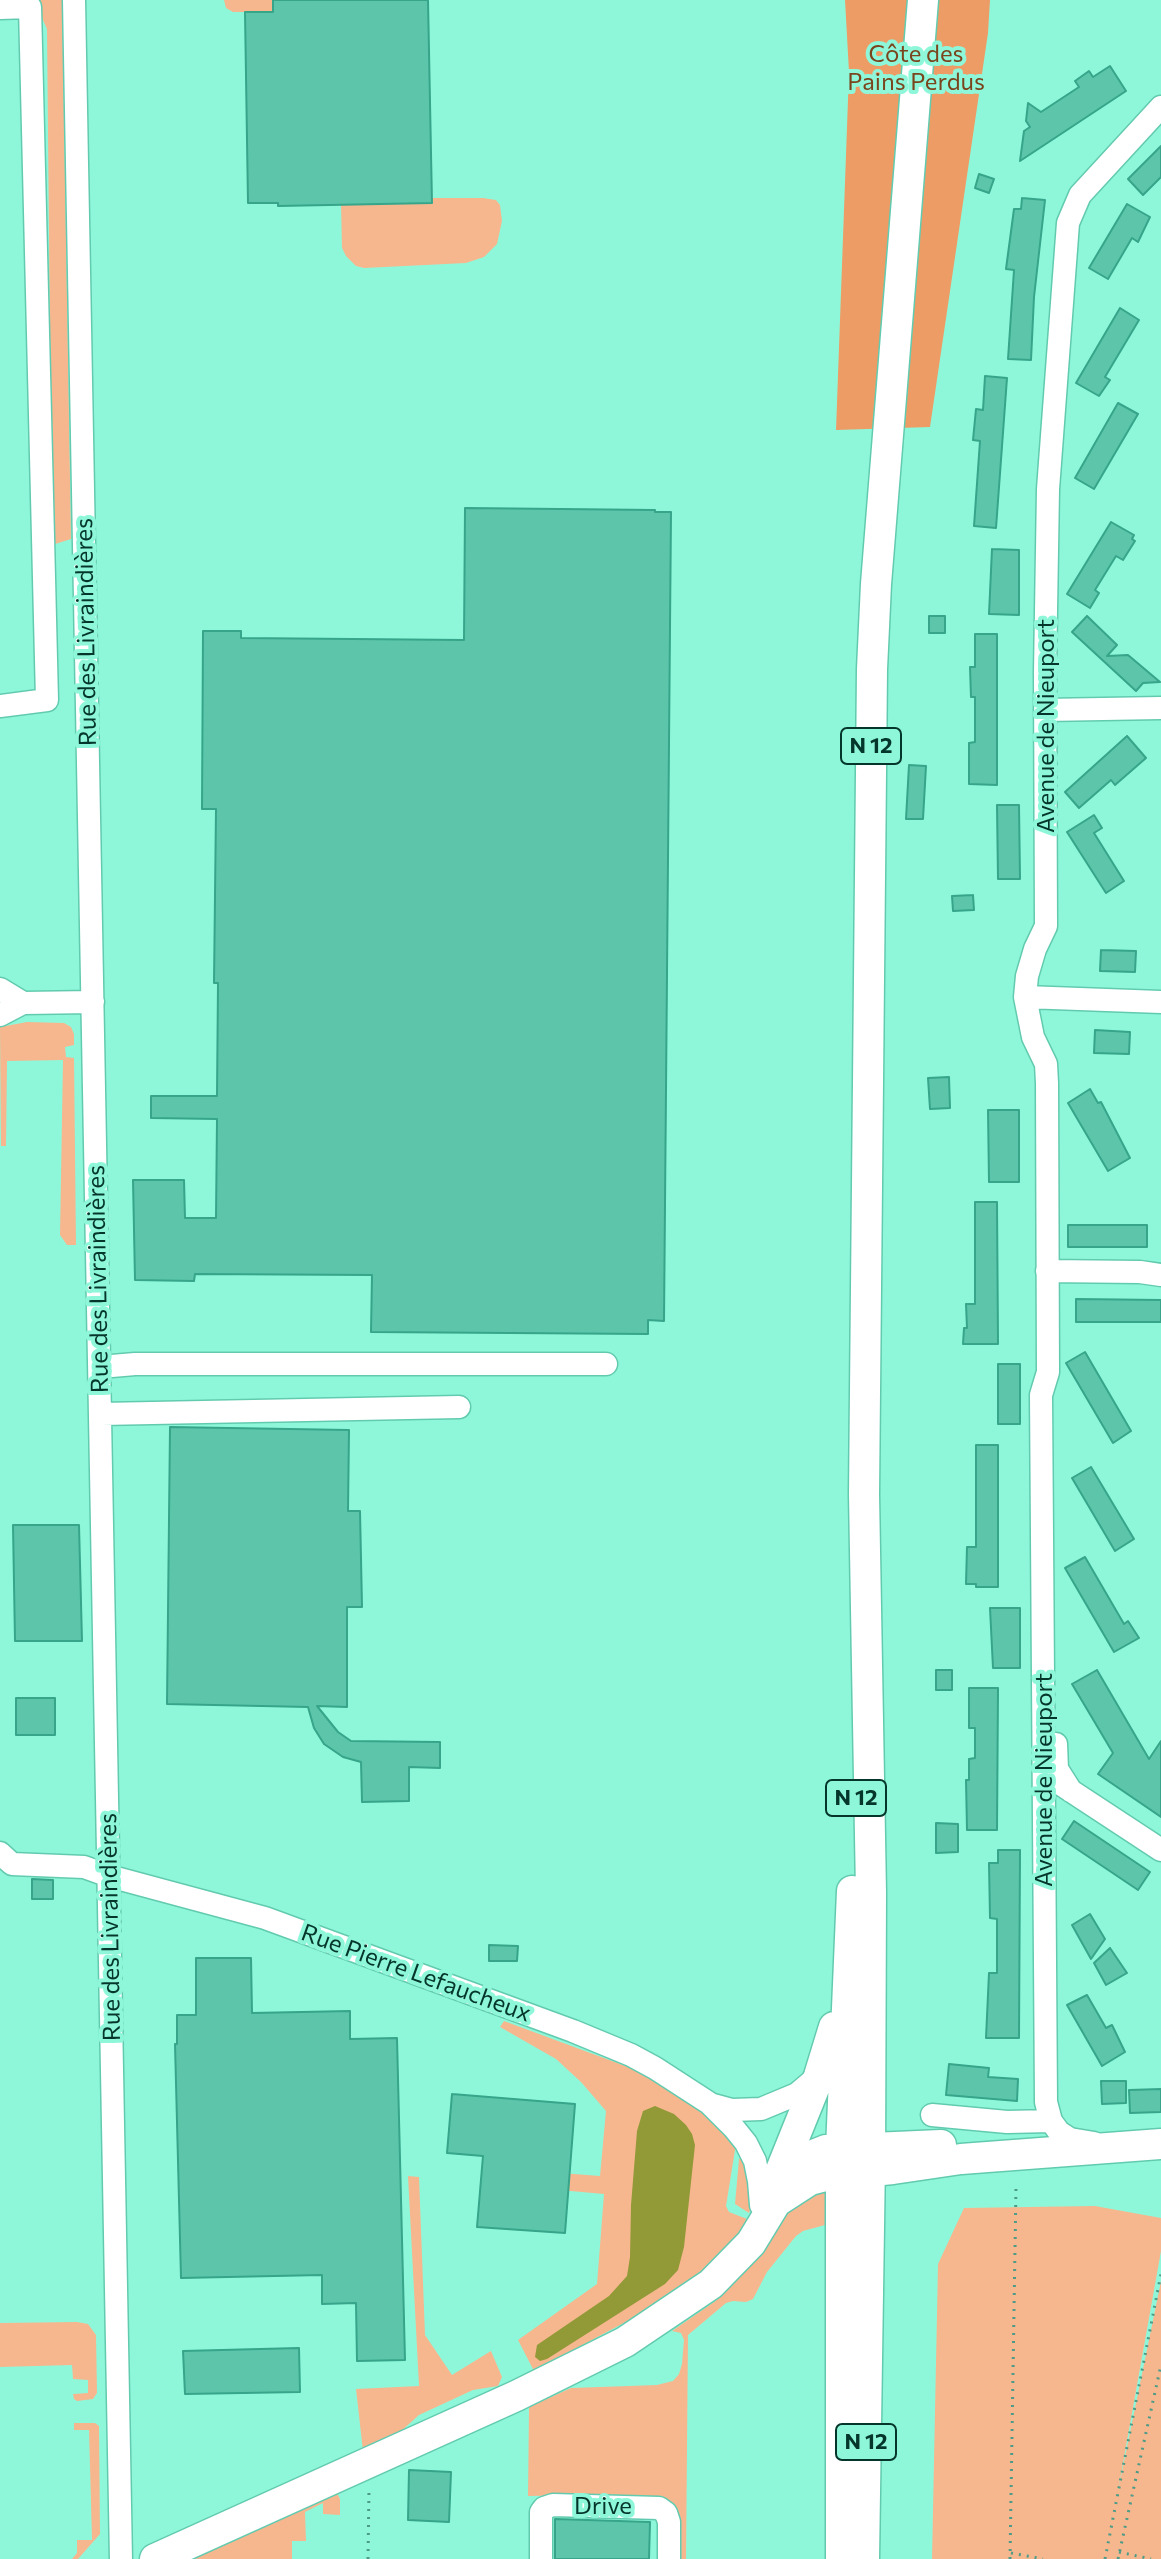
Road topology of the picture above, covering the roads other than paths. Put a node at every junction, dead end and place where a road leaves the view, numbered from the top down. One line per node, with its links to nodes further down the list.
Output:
1 (74, 0): 10 (street, Rue des Livraindières)
2 (923, 0): 21 (main road, N 12)
3 (0, 8): 5 (street)
4 (1161, 107): 7 (street, Avenue de Nieuport)
5 (0, 706)
6 (1161, 708): 7 (street)
7 (1045, 710): 9 (street, Avenue de Nieuport)
8 (0, 989): 12 (street)
9 (1025, 997): 11 (street); 14 (street, Avenue de Nieuport)
10 (93, 1002): 12 (street); 17 (street, Rue des Livraindières)
11 (1161, 1002)
12 (23, 1003): 13 (street)
13 (0, 1015)
14 (1047, 1271): 15 (street); 18 (street, Avenue de Nieuport)
15 (1161, 1275)
16 (606, 1364): 17 (street)
17 (100, 1367): 20 (street, Rue des Livraindières)
18 (1048, 1372): 22 (street, Avenue de Nieuport); 23 (street, Avenue de Nieuport)
19 (459, 1407): 20 (street)
20 (101, 1414): 26 (street, Rue des Livraindières)
21 (868, 1634): 27 (main road, N 12); 28 (main road, N 12)
22 (1045, 1773): 23 (street); 32 (street, Avenue de Nieuport)
23 (1071, 1791): 24 (street)
24 (1161, 1850)
25 (0, 1853): 26 (street, Rue Pierre Lefaucheux)
26 (109, 1876): 30 (street, Rue Pierre Lefaucheux); 40 (street, Rue des Livraindières)
27 (871, 1893): 35 (main road); 36 (main road, N 12)
28 (848, 1962): 29 (main road, N 12); 36 (main road, N 12)
29 (819, 2076): 30 (street); 37 (main road, N 12)
30 (709, 2103): 37 (street)
31 (932, 2115): 32 (street)
32 (1051, 2121): 34 (street)
33 (1161, 2144): 34 (main road)
34 (1111, 2146): 35 (main road)
35 (939, 2154): 36 (main road); 39 (main road)
36 (856, 2160): 37 (main road); 38 (main road); 39 (main road, N 12); 44 (main road, N 12)
37 (768, 2195): 38 (main road)
38 (735, 2259): 41 (main road)
39 (866, 2428): 45 (main road, N 12)
40 (121, 2559)
41 (155, 2559)
42 (541, 2559): 43 (street, Drive)
43 (669, 2559)
44 (841, 2559)
45 (864, 2559)

